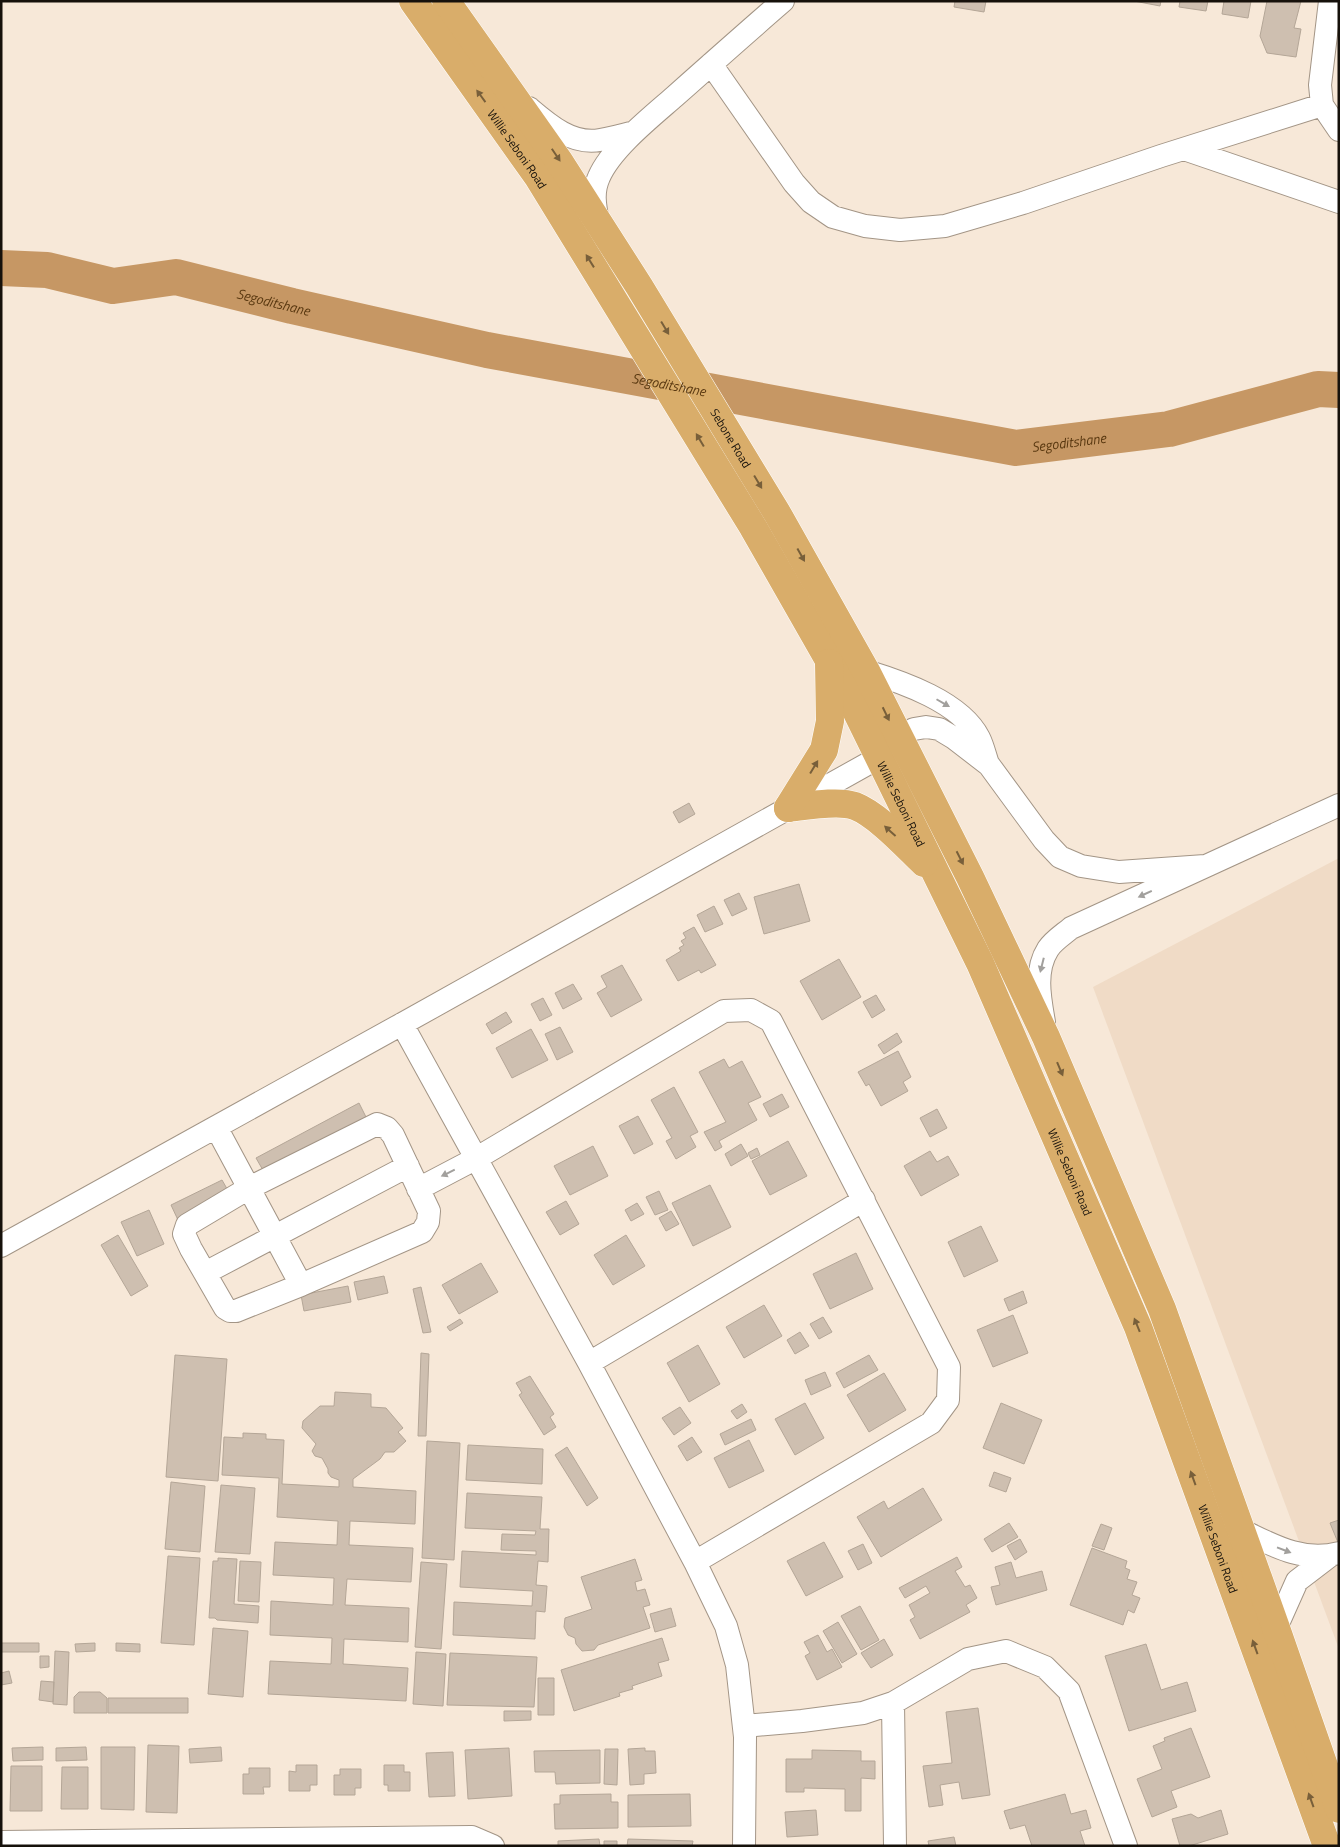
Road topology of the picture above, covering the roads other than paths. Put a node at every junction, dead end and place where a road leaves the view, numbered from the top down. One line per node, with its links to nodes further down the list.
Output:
1 (413, 1): 13 (main road, Willie Seboni Road, one-way to 1)
2 (446, 1): 6 (main road)
3 (782, 1): 5 (street)
4 (1330, 1): 7 (street)
5 (711, 64): 9 (street); 10 (street)
6 (514, 94): 9 (street); 12 (main road, one-way to 12)
7 (1322, 104): 8 (street); 10 (street)
8 (1339, 130)
9 (634, 132): 12 (street)
10 (1184, 149): 11 (street)
11 (1339, 202)
12 (599, 225): 14 (main road, Sebone Road, one-way to 14)
13 (829, 661): 16 (main road, Willie Seboni Road); 19 (main road, one-way to 13)
14 (866, 672): 15 (main road, one-way to 15); 17 (street, one-way to 17)
15 (898, 737): 16 (street); 17 (street); 23 (main road, one-way to 23)
16 (878, 758): 19 (street); 21 (main road, Willie Seboni Road)
17 (989, 765): 20 (street)
18 (1339, 805): 20 (street)
19 (788, 808): 21 (main road, one-way to 19); 22 (street)
20 (1205, 866): 23 (street, one-way to 23)
21 (938, 876): 47 (main road, Willie Seboni Road, one-way to 21)
22 (402, 1024): 24 (street); 25 (street)
23 (1046, 1037): 35 (main road, one-way to 35)
24 (216, 1127): 27 (street); 31 (street)
25 (477, 1158): 28 (street, one-way to 28); 29 (street); 34 (street)
26 (408, 1166): 27 (street); 28 (street); 30 (street)
27 (249, 1188): 30 (street); 32 (street)
28 (418, 1188): 33 (street)
29 (864, 1200): 34 (street); 37 (street)
30 (274, 1236): 32 (street); 33 (street)
31 (1, 1246)
32 (205, 1273): 33 (street)
33 (302, 1285)
34 (589, 1363): 37 (street)
35 (1241, 1530): 36 (street, one-way to 36); 38 (main road)
36 (1335, 1554): 38 (street)
37 (695, 1562): 40 (street)
38 (1276, 1628): 41 (main road)
39 (893, 1703): 40 (street); 45 (street); 46 (street)
40 (744, 1726): 44 (street)
41 (1339, 1809)
42 (9, 1843): 43 (street)
43 (493, 1846)
44 (744, 1846)
45 (895, 1846)
46 (1126, 1846)
47 (1327, 1846)

